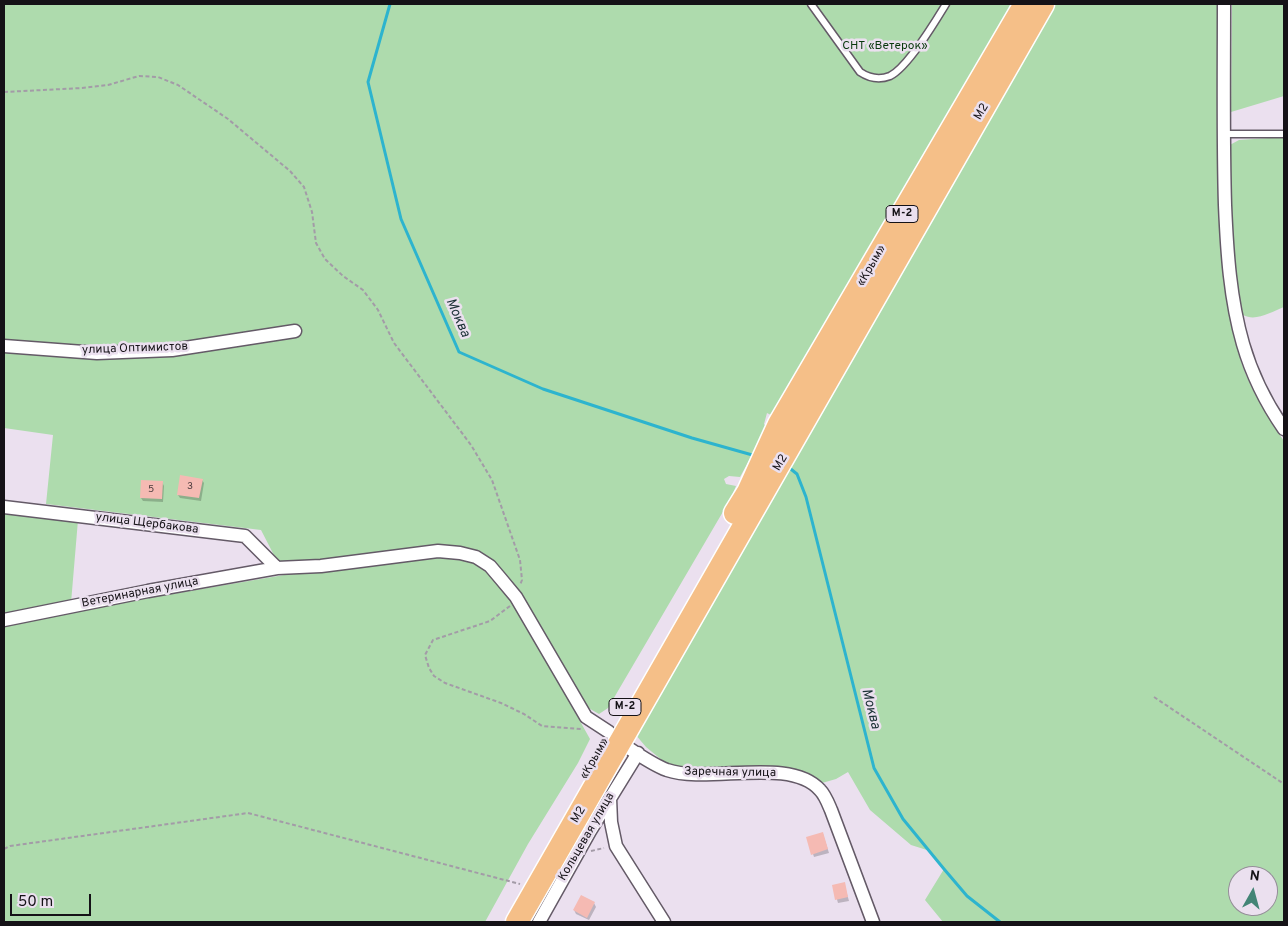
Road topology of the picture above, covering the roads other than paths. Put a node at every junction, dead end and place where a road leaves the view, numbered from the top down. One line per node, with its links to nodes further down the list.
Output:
1 (811, 4): 2 (lane)
2 (946, 4)
3 (1025, 4): 17 (highway, «Крым» / М-2)
4 (1043, 4): 15 (highway, М2)
5 (1224, 4): 6 (street)
6 (1223, 134): 7 (lane); 10 (street)
7 (1284, 134)
8 (295, 331): 9 (street, улица Оптимистов)
9 (4, 346)
10 (1284, 429)
11 (4, 507): 12 (street, улица Щербакова)
12 (277, 568): 13 (street, Ветеринарная улица); 14 (street, Ветеринарная улица)
13 (516, 597): 15 (street, Заречная улица)
14 (4, 620)
15 (623, 743): 16 (street, Кольцевая улица); 18 (highway, М2); 21 (street, Заречная улица)
16 (610, 798): 19 (street, Кольцевая улица); 20 (street)
17 (502, 922)
18 (517, 922)
19 (539, 922)
20 (664, 922)
21 (873, 922)

